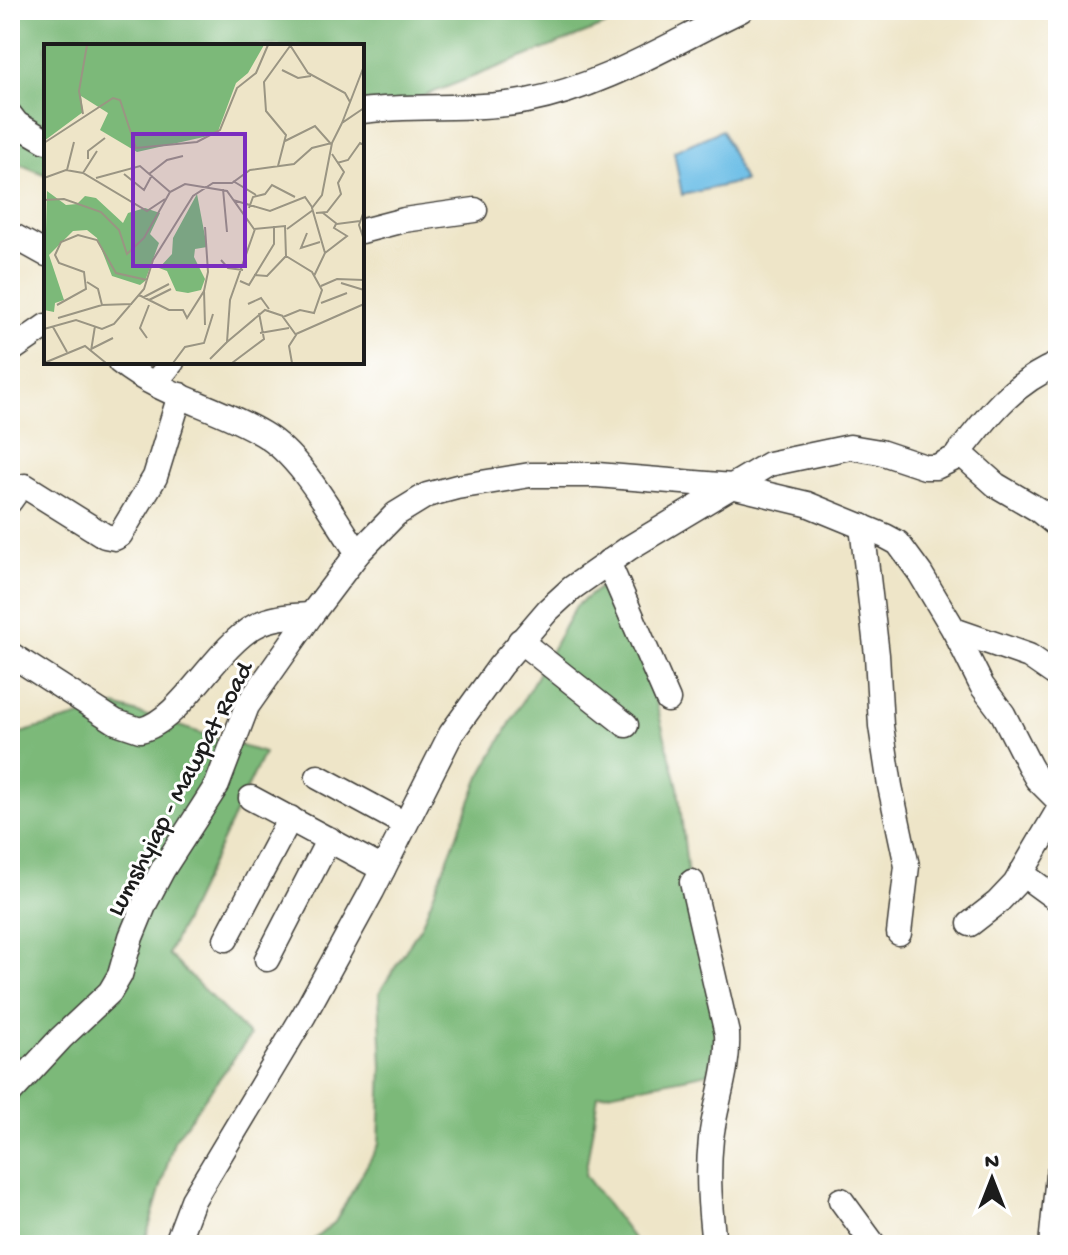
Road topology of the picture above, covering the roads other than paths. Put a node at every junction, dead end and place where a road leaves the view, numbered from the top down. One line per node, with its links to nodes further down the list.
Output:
1 (741, 10): 2 (street)
2 (364, 111)
3 (10, 115): 4 (street)
4 (44, 140)
5 (475, 210): 6 (street)
6 (364, 230)
7 (10, 234): 8 (street)
8 (44, 253)
9 (44, 327): 10 (street)
10 (10, 351)
11 (123, 364): 14 (street)
12 (170, 364): 14 (street)
13 (1058, 364): 16 (street)
14 (155, 383): 15 (street)
15 (180, 395): 18 (street); 21 (street)
16 (959, 452): 17 (street); 20 (street)
17 (732, 486): 19 (street, Lumshyiap - Mawpat Road); 21 (street, Lumshyiap - Mawpat Road); 22 (street)
18 (10, 501)
19 (862, 526): 24 (street, Lumshyiap - Mawpat Road); 42 (street)
20 (1058, 526)
21 (358, 553): 23 (street, Lumshyiap - Mawpat Road)
22 (608, 562): 25 (street); 28 (street)
23 (311, 615): 26 (street); 45 (street, Lumshyiap - Mawpat Road)
24 (954, 630): 27 (street); 32 (street, Lumshyiap - Mawpat Road)
25 (520, 641): 29 (street); 35 (street)
26 (10, 654)
27 (1058, 676)
28 (668, 700)
29 (626, 725)
30 (318, 777): 35 (street)
31 (251, 798): 34 (street)
32 (1058, 800)
33 (1058, 811): 38 (street)
34 (290, 818): 36 (street); 43 (street)
35 (405, 824): 37 (street)
36 (329, 839): 37 (street); 44 (street)
37 (383, 869): 48 (street)
38 (1021, 873): 40 (street); 41 (street)
39 (692, 882): 49 (street)
40 (1058, 900)
41 (970, 924)
42 (899, 933)
43 (226, 939)
44 (267, 959)
45 (10, 1093)
46 (1058, 1175): 51 (street)
47 (841, 1200): 50 (street)
48 (176, 1245)
49 (714, 1245)
50 (874, 1245)
51 (1051, 1245)

